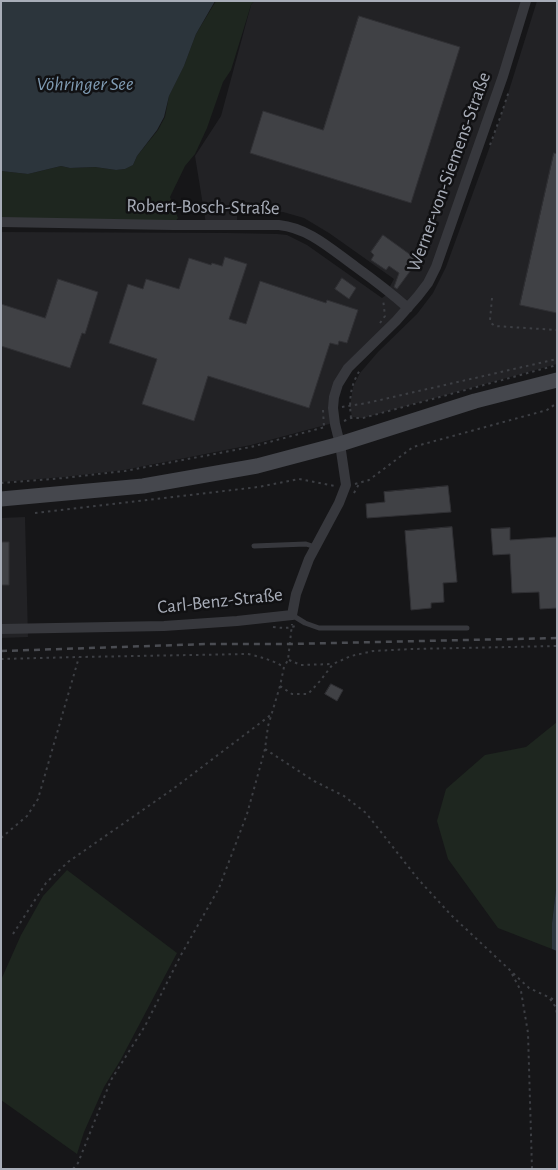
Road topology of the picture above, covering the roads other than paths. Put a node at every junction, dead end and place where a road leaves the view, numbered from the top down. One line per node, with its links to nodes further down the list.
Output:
1 (526, 1): 3 (street, Werner-von-Siemens-Straße)
2 (1, 222): 3 (street, Robert-Bosch-Straße)
3 (408, 308): 5 (street, Werner-von-Siemens-Straße)
4 (557, 380): 5 (main road)
5 (340, 444): 6 (main road); 8 (street, Carl-Benz-Straße)
6 (1, 499)
7 (254, 546): 8 (lane)
8 (315, 547): 9 (street, Carl-Benz-Straße)
9 (296, 618): 10 (lane); 11 (street, Carl-Benz-Straße)
10 (466, 628)
11 (1, 629)

